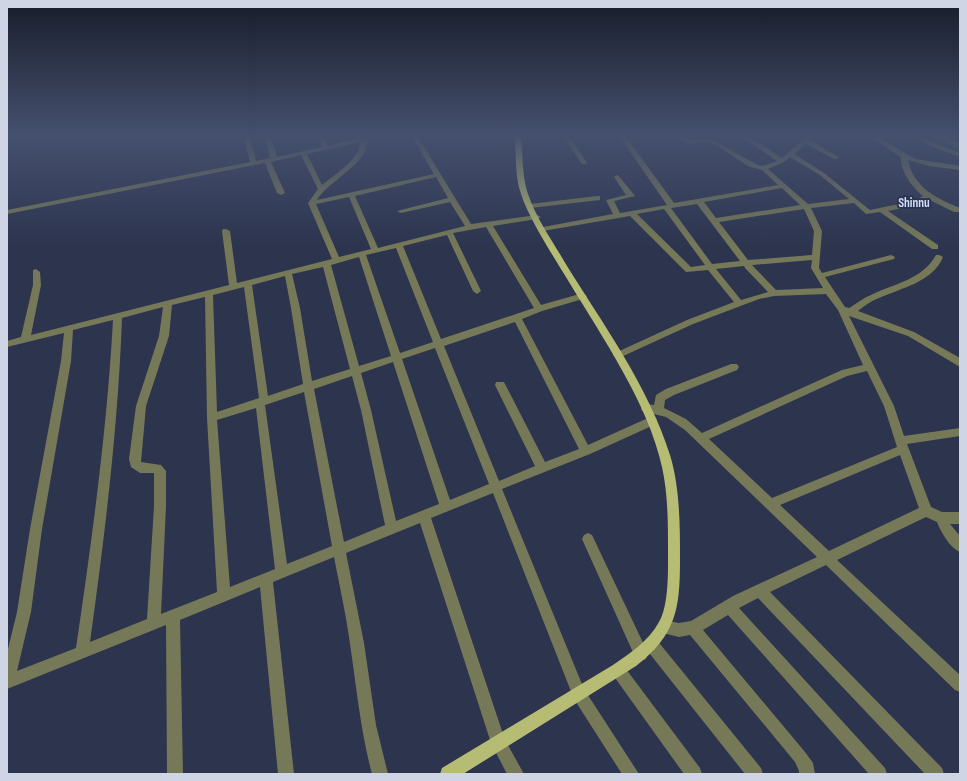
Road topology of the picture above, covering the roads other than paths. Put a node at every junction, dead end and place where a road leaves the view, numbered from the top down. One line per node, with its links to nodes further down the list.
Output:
1 (205, 173): 28 (street)
2 (275, 173): 14 (street)
3 (314, 173): 13 (street)
4 (339, 173): 13 (street)
5 (521, 173): 22 (main road)
6 (647, 173): 23 (street)
7 (770, 173): 12 (street)
8 (821, 173): 19 (street)
9 (909, 173): 16 (street)
10 (438, 175): 15 (street); 18 (street)
11 (617, 177): 30 (street)
12 (783, 186): 20 (street); 24 (street)
13 (321, 188): 21 (street)
14 (281, 193)
15 (351, 194): 21 (street); 40 (street)
16 (928, 196): 25 (street); 26 (street)
17 (597, 198): 22 (street)
18 (453, 199): 27 (street); 34 (street)
19 (854, 201): 24 (street); 25 (street)
20 (699, 202): 23 (street); 32 (street)
21 (312, 203): 45 (street)
22 (530, 206): 31 (main road)
23 (669, 206): 29 (street); 47 (street)
24 (806, 206): 32 (street); 42 (street)
25 (882, 210): 39 (street)
26 (957, 210)
27 (401, 211)
28 (7, 212)
29 (632, 213): 30 (street); 47 (street)
30 (618, 216): 35 (street)
31 (537, 217): 33 (street); 35 (main road)
32 (714, 221): 46 (street)
33 (488, 223): 34 (street); 60 (street)
34 (469, 227): 37 (street)
35 (543, 229): 57 (main road)
36 (226, 231): 52 (street)
37 (448, 232): 38 (street); 53 (street)
38 (398, 244): 40 (street); 66 (street)
39 (935, 247)
40 (375, 250): 41 (street)
41 (362, 254): 45 (street); 69 (street)
42 (815, 257): 46 (street); 50 (street)
43 (891, 257): 50 (street)
44 (939, 257): 61 (street)
45 (331, 262): 49 (street); 73 (street)
46 (746, 263): 47 (street); 56 (street)
47 (712, 267): 59 (street)
48 (36, 272): 65 (street)
49 (288, 273): 51 (street); 75 (street)
50 (820, 276): 54 (street)
51 (248, 284): 52 (street); 76 (street)
52 (233, 287): 55 (street)
53 (477, 291)
54 (828, 291): 56 (street); 61 (street)
55 (208, 293): 58 (street); 79 (street)
56 (774, 293): 59 (street)
57 (583, 296): 60 (street); 68 (main road)
58 (168, 303): 62 (street); 104 (street)
59 (739, 303): 68 (street)
60 (539, 309): 63 (street)
61 (846, 311): 70 (street); 72 (street)
62 (118, 315): 64 (street); 108 (street)
63 (517, 318): 66 (street); 84 (street)
64 (69, 328): 65 (street); 110 (street)
65 (25, 339): 67 (street)
66 (438, 343): 69 (street); 86 (street)
67 (7, 344)
68 (618, 355): 77 (main road)
69 (396, 357): 73 (street); 88 (street)
70 (960, 363)
71 (734, 368): 78 (street)
72 (870, 368): 82 (street); 83 (street)
73 (355, 372): 75 (street); 93 (street)
74 (500, 385): 85 (street)
75 (310, 387): 76 (street); 96 (street)
76 (262, 401): 79 (street); 98 (street)
77 (646, 408): 78 (street); 80 (main road)
78 (659, 410): 82 (street)
79 (212, 418): 101 (street)
80 (652, 422): 84 (street); 105 (main road)
81 (960, 432): 83 (street)
82 (701, 438): 87 (street)
83 (902, 445): 87 (street); 89 (street)
84 (586, 451): 85 (street)
85 (542, 468): 86 (street)
86 (496, 487): 88 (street); 112 (street)
87 (771, 504): 97 (street)
88 (446, 507): 90 (street)
89 (926, 511): 91 (street); 97 (street)
90 (424, 515): 93 (street); 113 (street)
91 (942, 518): 92 (street); 95 (street)
92 (960, 518)
93 (392, 528): 96 (street)
94 (588, 539): 107 (street)
95 (960, 546)
96 (340, 549): 98 (street); 116 (street)
97 (827, 558): 100 (street); 111 (street)
98 (282, 572): 99 (street)
99 (266, 578): 101 (street); 115 (street)
100 (760, 591): 102 (street); 124 (street)
101 (224, 595): 103 (street)
102 (730, 606): 106 (street); 123 (street)
103 (174, 616): 104 (street); 114 (street)
104 (154, 623): 108 (street)
105 (664, 627): 106 (street); 107 (main road)
106 (693, 628): 122 (street)
107 (646, 649): 109 (main road); 121 (street)
108 (82, 652): 110 (street)
109 (618, 670): 112 (main road); 120 (street)
110 (7, 682)
111 (960, 685)
112 (579, 694): 113 (main road); 119 (street)
113 (498, 743): 117 (main road); 118 (street)
114 (175, 774)
115 (286, 774)
116 (380, 774)
117 (448, 774)
118 (516, 774)
119 (631, 774)
120 (694, 774)
121 (755, 774)
122 (807, 774)
123 (879, 774)
124 (936, 774)

